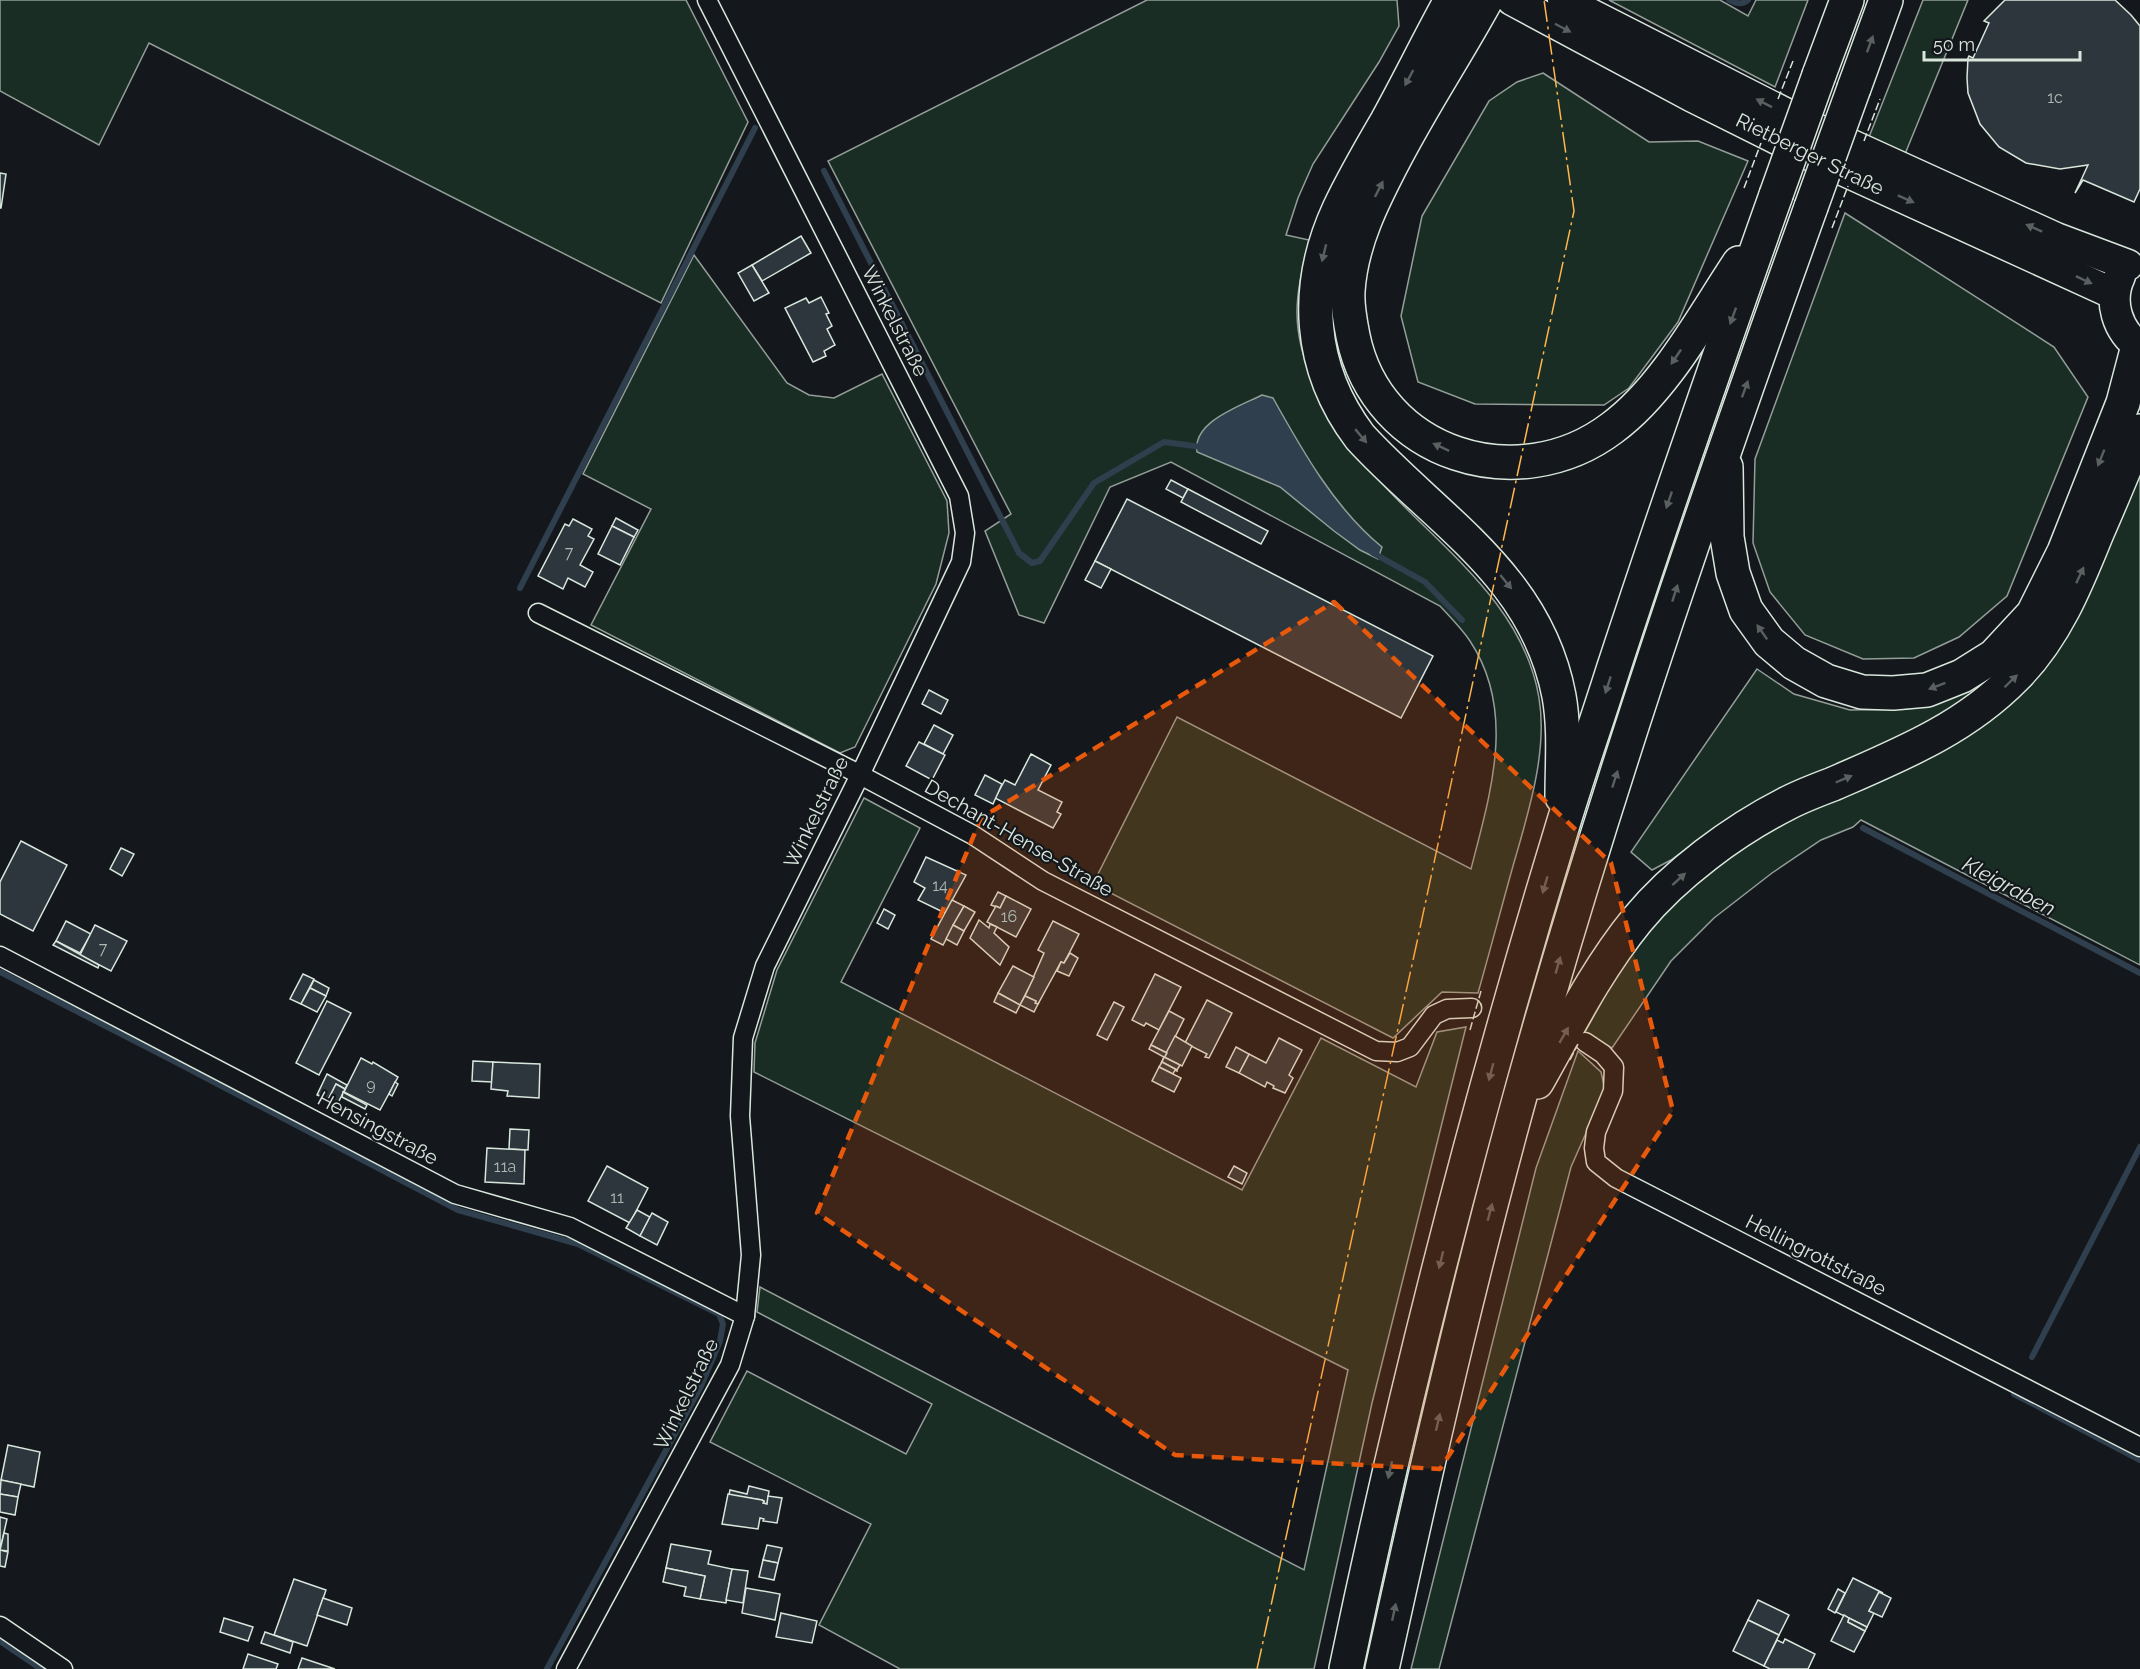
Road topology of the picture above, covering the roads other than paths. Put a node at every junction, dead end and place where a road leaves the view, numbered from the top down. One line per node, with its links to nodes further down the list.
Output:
1 (706, 0): 15 (street, Winkelstraße)
2 (1486, 0): 8 (highway, one-way to 2)
3 (1512, 0): 10 (main road, Rietberger Straße, one-way to 10)
4 (1563, 0): 9 (main road, Rietberger Straße, one-way to 4)
5 (1847, 0): 8 (highway, bridge)
6 (1886, 0): 13 (highway, one-way to 6, bridge)
7 (1440, 9): 16 (highway, one-way to 16)
8 (1772, 208): 16 (highway, one-way to 16)
9 (2134, 260): 10 (main road)
10 (2114, 294): 11 (main road)
11 (2139, 346): 13 (highway, one-way to 13)
12 (2140, 431): 20 (highway, one-way to 12)
13 (1725, 444): 20 (highway, one-way to 13)
14 (538, 613): 15 (street, Dechant-Hense-Straße)
15 (860, 775): 18 (street, Dechant-Hense-Straße); 21 (street, Winkelstraße)
16 (1561, 828): 26 (highway, one-way to 26)
17 (0, 956): 21 (street, Hensingstraße)
18 (1472, 1008)
19 (1585, 1042): 22 (street, Hellingrottstraße)
20 (1514, 1122): 27 (highway, one-way to 20)
21 (745, 1316): 25 (street, Winkelstraße)
22 (2140, 1447)
23 (0, 1626): 24 (street)
24 (63, 1669)
25 (566, 1669)
26 (1346, 1669)
27 (1382, 1669)

